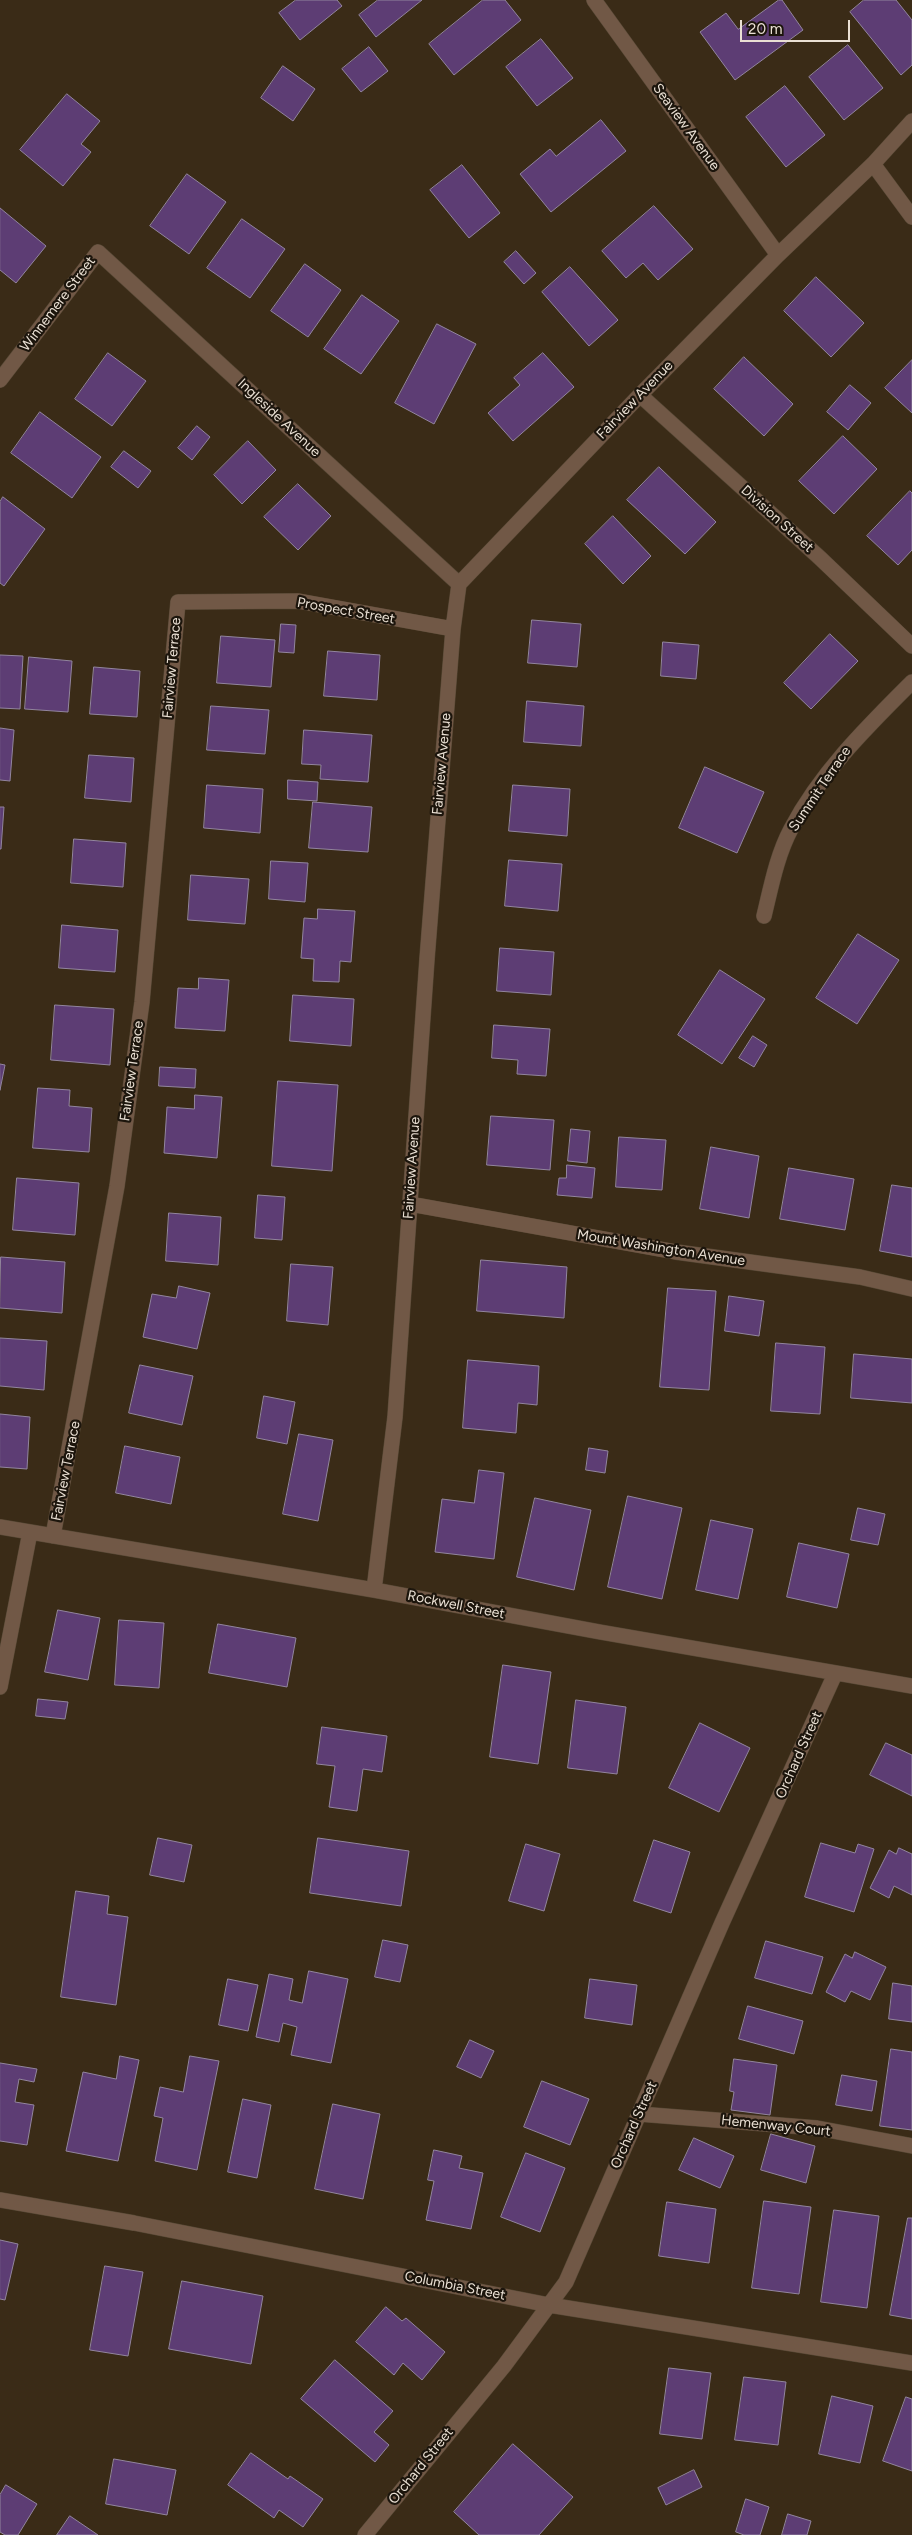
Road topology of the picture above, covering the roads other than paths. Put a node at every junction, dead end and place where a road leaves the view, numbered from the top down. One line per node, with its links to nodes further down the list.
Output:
1 (594, 0): 6 (street, Seaview Avenue)
2 (912, 121): 3 (street, Fairview Avenue)
3 (873, 164): 4 (street); 6 (street, Fairview Avenue)
4 (912, 218)
5 (98, 252): 7 (street, Winnemere Street); 9 (street, Ingleside Avenue)
6 (778, 255): 8 (street, Fairview Avenue)
7 (0, 380)
8 (640, 395): 9 (street, Fairview Avenue); 12 (street, Division Street)
9 (459, 584): 11 (street, Fairview Avenue)
10 (178, 602): 11 (street, Prospect Street); 19 (street, Fairview Terrace)
11 (453, 629): 15 (street, Fairview Avenue)
12 (912, 646)
13 (912, 682): 14 (street, Summit Terrace)
14 (764, 916)
15 (410, 1204): 16 (street, Mount Washington Avenue); 20 (street, Fairview Avenue)
16 (912, 1289)
17 (0, 1527): 18 (street, Rockwell Street)
18 (30, 1532): 19 (street, Rockwell Street); 23 (street)
19 (53, 1536): 20 (street, Rockwell Street)
20 (374, 1590): 21 (street, Rockwell Street)
21 (835, 1674): 22 (street, Rockwell Street); 24 (street, Orchard Street)
22 (912, 1686)
23 (0, 1687)
24 (639, 2114): 25 (street, Hemenway Court); 27 (street, Orchard Street)
25 (912, 2146)
26 (0, 2200): 27 (street, Columbia Street)
27 (549, 2305): 28 (street, Columbia Street); 29 (street, Orchard Street)
28 (912, 2363)
29 (365, 2535)

